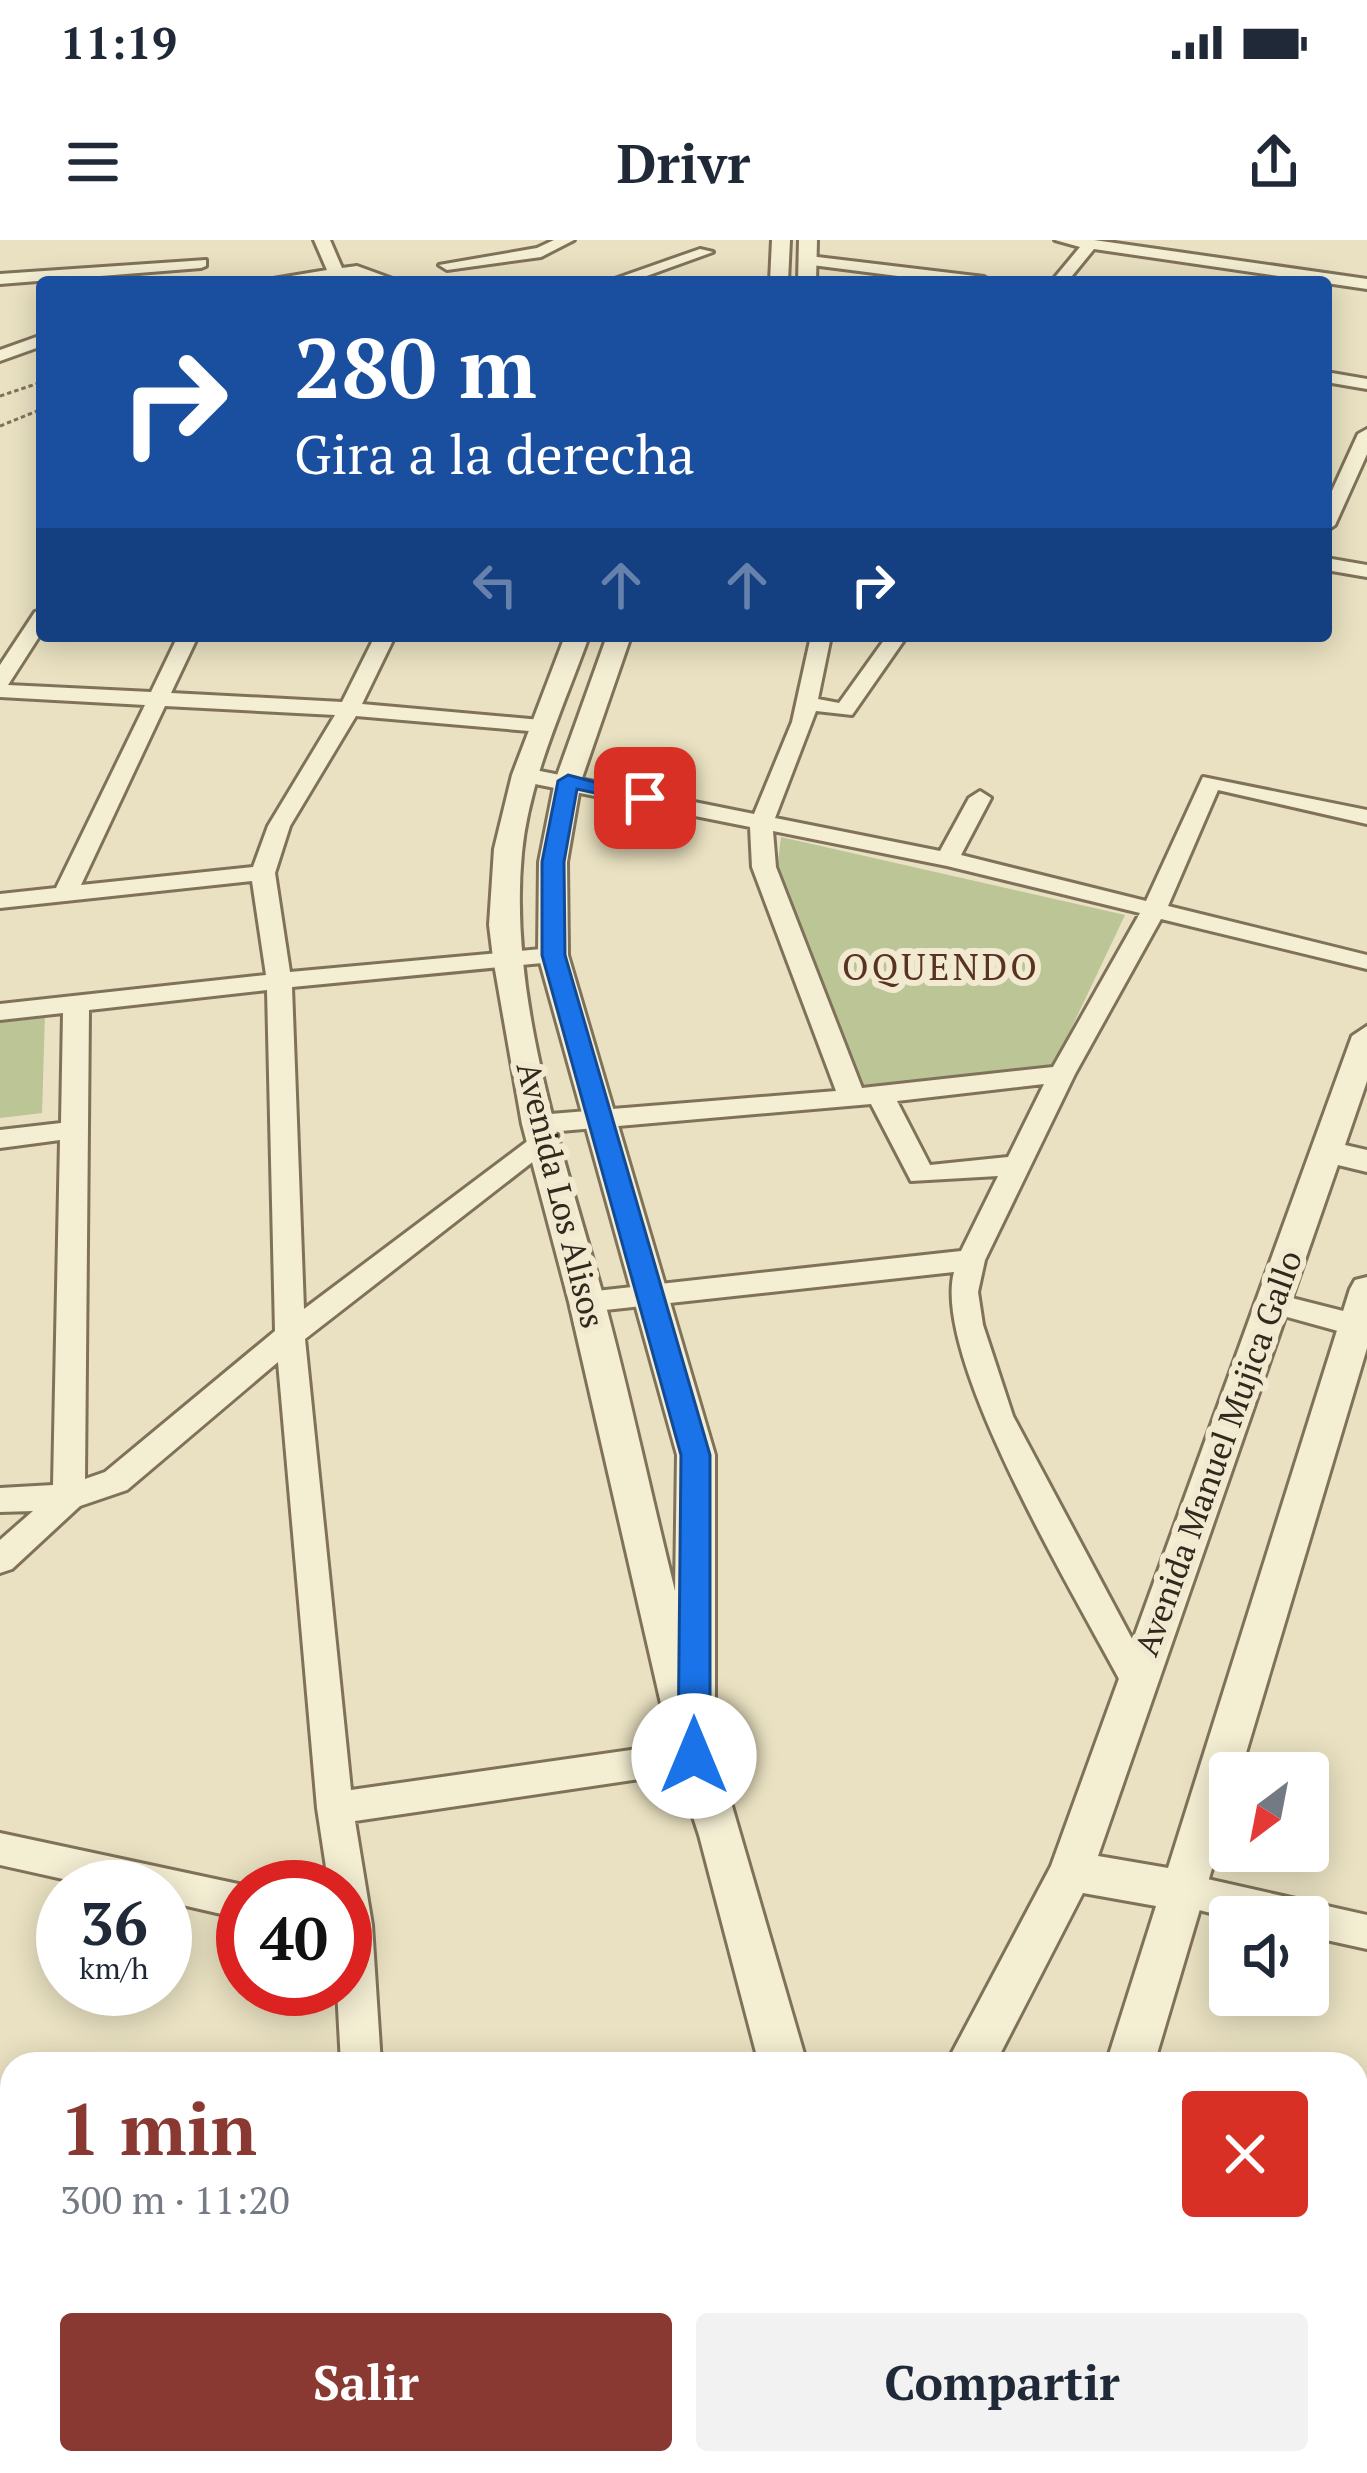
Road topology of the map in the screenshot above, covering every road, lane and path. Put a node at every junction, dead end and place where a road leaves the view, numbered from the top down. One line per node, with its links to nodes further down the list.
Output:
1 (194, 240): 9 (street)
2 (322, 240): 11 (street)
3 (566, 240): 10 (street)
4 (782, 240): 16 (street)
5 (1063, 240): 6 (street)
6 (1090, 244): 18 (street); 19 (street)
7 (809, 250): 17 (street)
8 (705, 252): 15 (street)
9 (201, 262): 12 (street); 20 (street)
10 (447, 265)
11 (336, 272): 13 (street); 14 (street)
12 (207, 276)
13 (306, 276)
14 (378, 276)
15 (632, 276)
16 (779, 276)
17 (951, 276)
18 (1063, 276)
19 (1272, 276)
20 (0, 279)
21 (1332, 281): 22 (street)
22 (1367, 284)
23 (36, 341): 24 (street)
24 (5, 349)
25 (1332, 378): 27 (street)
26 (36, 384): 28 (path)
27 (1367, 385)
28 (0, 396)
29 (36, 411): 30 (path)
30 (0, 426)
31 (1367, 434): 32 (street)
32 (1332, 512)
33 (1332, 565): 34 (street)
34 (1367, 571)
35 (36, 625): 42 (street)
36 (185, 642): 44 (street)
37 (382, 642): 46 (street)
38 (575, 642): 47 (street, Avenida Los Alisos)
39 (617, 642): 49 (street, Avenida Los Alisos)
40 (820, 642): 45 (street)
41 (893, 642): 45 (street)
42 (0, 681)
43 (0, 691): 44 (street)
44 (156, 698): 46 (street); 55 (street)
45 (807, 703): 52 (street)
46 (349, 709): 47 (street); 54 (street)
47 (541, 726): 48 (street, Avenida Los Alisos)
48 (525, 776): 49 (street); 59 (street, Avenida Los Alisos)
49 (568, 781): 52 (street); 58 (street, Avenida Los Alisos)
50 (980, 798): 53 (street)
51 (1367, 817): 57 (street)
52 (761, 825): 53 (street); 66 (street)
53 (946, 859): 57 (street)
54 (263, 873): 55 (street); 61 (street)
55 (65, 894): 56 (street)
56 (0, 901)
57 (1155, 908): 60 (street); 65 (street)
58 (554, 955): 59 (street); 67 (street, Avenida Los Alisos)
59 (508, 958): 61 (street); 69 (street, Avenida Los Alisos)
60 (1367, 962)
61 (279, 980): 62 (street); 79 (street)
62 (76, 1003): 63 (street); 68 (street)
63 (0, 1012)
64 (1367, 1036): 71 (street, Avenida Manuel Mujica Gallo)
65 (1062, 1074): 66 (street); 73 (street)
66 (866, 1096): 67 (street); 73 (street)
67 (597, 1118): 69 (street); 75 (street, Avenida Los Alisos)
68 (75, 1130): 70 (street); 80 (street)
69 (540, 1134): 76 (street, Avenida Los Alisos); 79 (street)
70 (0, 1139)
71 (1325, 1151): 72 (street); 77 (street, Avenida Manuel Mujica Gallo)
72 (1367, 1161)
73 (1018, 1165): 74 (street)
74 (971, 1260): 75 (street); 83 (street)
75 (648, 1294): 76 (street); 84 (street, Avenida Los Alisos)
76 (587, 1302): 84 (street, Avenida Los Alisos)
77 (1272, 1304): 78 (street); 83 (street, Avenida Manuel Mujica Gallo)
78 (1364, 1314): 89 (street)
79 (290, 1335): 80 (street); 85 (street)
80 (69, 1497): 81 (street); 82 (street)
81 (0, 1500)
82 (0, 1560)
83 (1137, 1680): 88 (street, Avenida Manuel Mujica Gallo)
84 (694, 1756): 85 (street); 96 (street, Avenida Los Alisos)
85 (335, 1808): 87 (street)
86 (0, 1849): 90 (street)
87 (341, 1860)
88 (1071, 1871): 89 (street); 97 (street, Avenida Manuel Mujica Gallo)
89 (1186, 1891): 91 (street); 98 (street)
90 (216, 1896)
91 (1209, 1896)
92 (1329, 1924): 93 (street)
93 (1367, 1932)
94 (357, 2016): 95 (street)
95 (360, 2052)
96 (780, 2052)
97 (976, 2052)
98 (1134, 2052)

